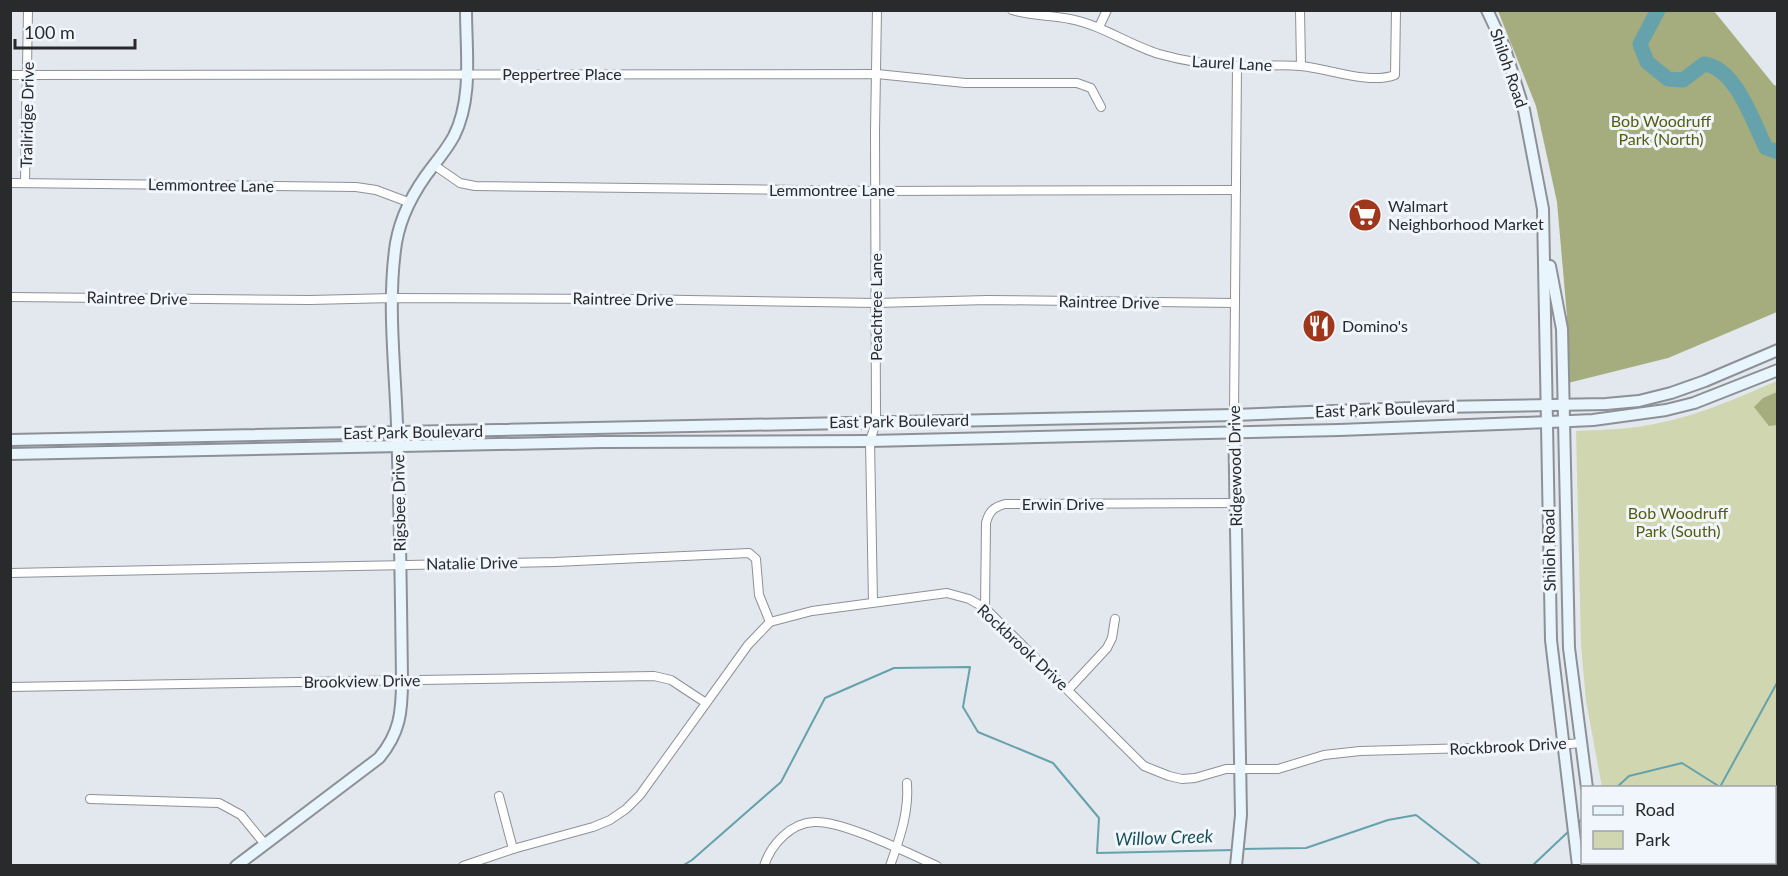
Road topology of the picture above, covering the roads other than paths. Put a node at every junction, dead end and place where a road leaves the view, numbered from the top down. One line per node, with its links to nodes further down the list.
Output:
1 (28, 10): 14 (street, Trailridge Drive)
2 (466, 10): 15 (main road, Rigsbee Drive)
3 (877, 10): 12 (street, Peachtree Lane)
4 (1012, 10): 9 (street, Laurel Lane)
5 (1107, 10): 9 (street)
6 (1300, 10): 11 (street)
7 (1396, 10): 11 (street, Laurel Lane)
8 (1487, 10): 23 (main road, Shiloh Road)
9 (1099, 27): 10 (street, Laurel Lane)
10 (1237, 66): 11 (street, Laurel Lane); 20 (street, Ridgewood Drive)
11 (1300, 66)
12 (877, 74): 15 (street, Peppertree Place); 16 (street, Peppertree Place); 21 (street, Peachtree Lane)
13 (10, 75): 14 (street, Peppertree Place)
14 (28, 75): 15 (street, Peppertree Place); 19 (street, Trailridge Drive)
15 (466, 75): 17 (main road, Rigsbee Drive)
16 (1101, 107)
17 (434, 165): 21 (street, Lemmontree Lane); 22 (main road, Rigsbee Drive)
18 (10, 183): 19 (street, Lemmontree Lane)
19 (25, 183): 22 (street, Lemmontree Lane)
20 (1236, 190): 21 (street, Lemmontree Lane); 27 (street, Ridgewood Drive)
21 (876, 191): 26 (street, Peachtree Lane)
22 (408, 202): 25 (main road, Rigsbee Drive)
23 (1544, 233): 30 (main road, Shiloh Road); 31 (main road, Shiloh Road)
24 (10, 297): 25 (street, Raintree Drive)
25 (393, 298): 26 (street, Raintree Drive); 36 (main road, Rigsbee Drive)
26 (877, 303): 27 (street, Raintree Drive); 34 (street, Peachtree Lane)
27 (1235, 303): 32 (street, Ridgewood Drive)
28 (1778, 350): 31 (main road, East Park Boulevard)
29 (1778, 370): 33 (main road, East Park Boulevard)
30 (1548, 405): 31 (main road, East Park Boulevard); 32 (main road, East Park Boulevard); 35 (main road, Shiloh Road)
31 (1564, 405): 33 (main road, Shiloh Road)
32 (1234, 415): 34 (main road, East Park Boulevard); 37 (main road, Ridgewood Drive)
33 (1564, 421): 35 (main road, East Park Boulevard); 53 (main road, Shiloh Road)
34 (876, 422): 36 (main road, East Park Boulevard); 39 (street, Peachtree Lane)
35 (1549, 422): 37 (main road, East Park Boulevard); 54 (main road, Shiloh Road)
36 (398, 432): 38 (main road, East Park Boulevard); 40 (main road, Rigsbee Drive)
37 (1235, 433): 39 (main road, East Park Boulevard); 42 (main road, Ridgewood Drive)
38 (10, 440)
39 (870, 441): 40 (main road, East Park Boulevard); 45 (street, Peachtree Lane)
40 (398, 447): 41 (main road, East Park Boulevard); 43 (main road, Rigsbee Drive)
41 (10, 454)
42 (1236, 503): 46 (street, Erwin Drive); 55 (main road, Ridgewood Drive)
43 (400, 565): 44 (street, Natalie Drive); 48 (street, Natalie Drive); 49 (main road, Rigsbee Drive)
44 (10, 573)
45 (873, 602): 46 (street, Rockbrook Drive); 48 (street, Rockbrook Drive)
46 (985, 608): 51 (street, Rockbrook Drive)
47 (1115, 619): 51 (street)
48 (770, 622): 52 (street)
49 (402, 680): 50 (street, Brookview Drive); 52 (street, Brookview Drive); 60 (main road, Rigsbee Drive)
50 (10, 687)
51 (1068, 690): 55 (street, Rockbrook Drive)
52 (706, 703): 62 (street)
53 (1581, 743): 54 (street, Rockbrook Drive); 57 (main road, Shiloh Road)
54 (1563, 745): 55 (street, Rockbrook Drive); 69 (main road, Shiloh Road)
55 (1239, 769): 68 (main road, Ridgewood Drive)
56 (907, 783): 61 (street)
57 (1587, 786)
58 (498, 796): 62 (street)
59 (90, 799): 60 (street)
60 (264, 843): 63 (main road, Rigsbee Drive)
61 (897, 848): 65 (street); 66 (street); 67 (street)
62 (513, 849): 64 (street)
63 (236, 866)
64 (463, 866)
65 (764, 866)
66 (890, 866)
67 (937, 866)
68 (1236, 866)
69 (1578, 866)

